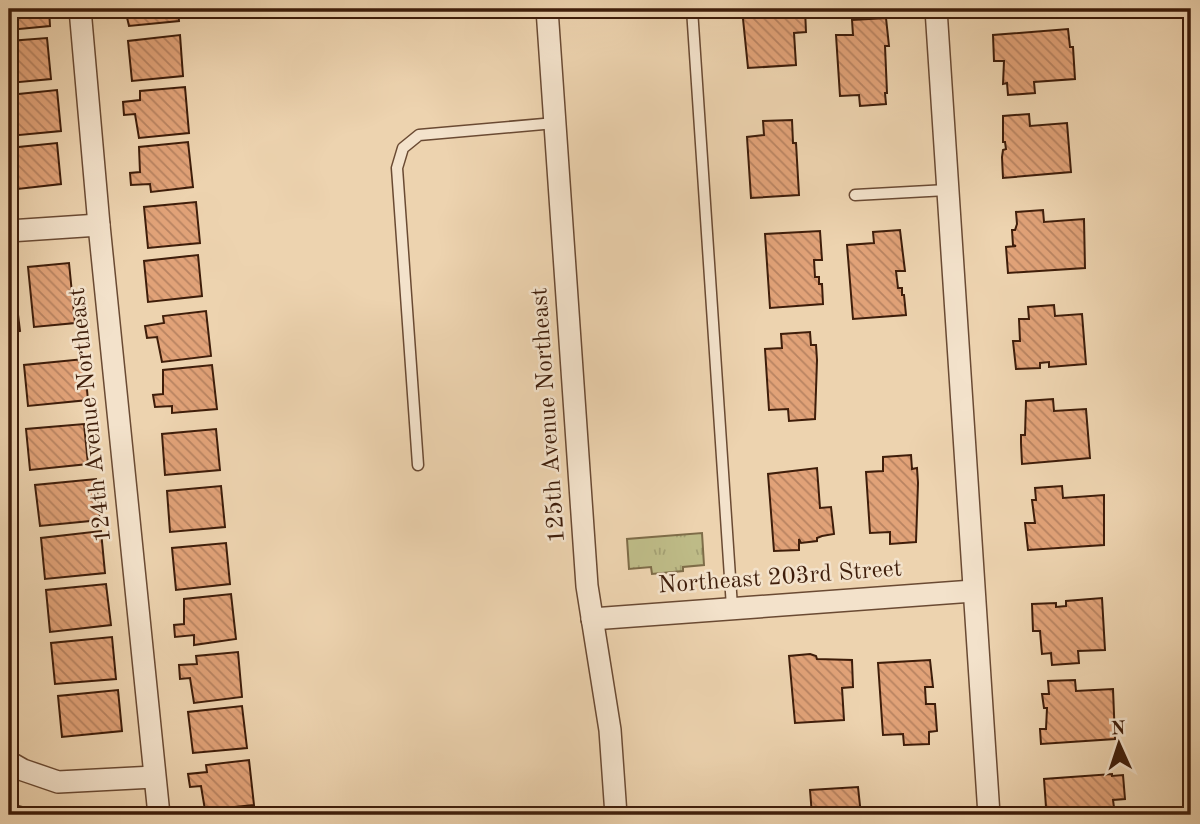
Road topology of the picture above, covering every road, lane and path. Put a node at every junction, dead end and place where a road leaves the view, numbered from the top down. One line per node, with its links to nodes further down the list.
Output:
1 (80, 9): 8 (street, 124th Avenue Northeast)
2 (547, 9): 5 (street, 125th Avenue Northeast)
3 (692, 9): 12 (lane)
4 (936, 9): 6 (street)
5 (555, 123): 10 (lane); 13 (street, 125th Avenue Northeast)
6 (947, 190): 7 (lane); 11 (street)
7 (855, 195)
8 (99, 225): 9 (street); 15 (street, 124th Avenue Northeast)
9 (9, 231)
10 (418, 465)
11 (973, 590): 12 (street, Northeast 203rd Street); 18 (street)
12 (732, 607): 13 (street, Northeast 203rd Street)
13 (592, 619): 17 (street, 125th Avenue Northeast)
14 (9, 762): 15 (street)
15 (154, 778): 16 (street, 124th Avenue Northeast)
16 (159, 815)
17 (615, 815)
18 (989, 815)

